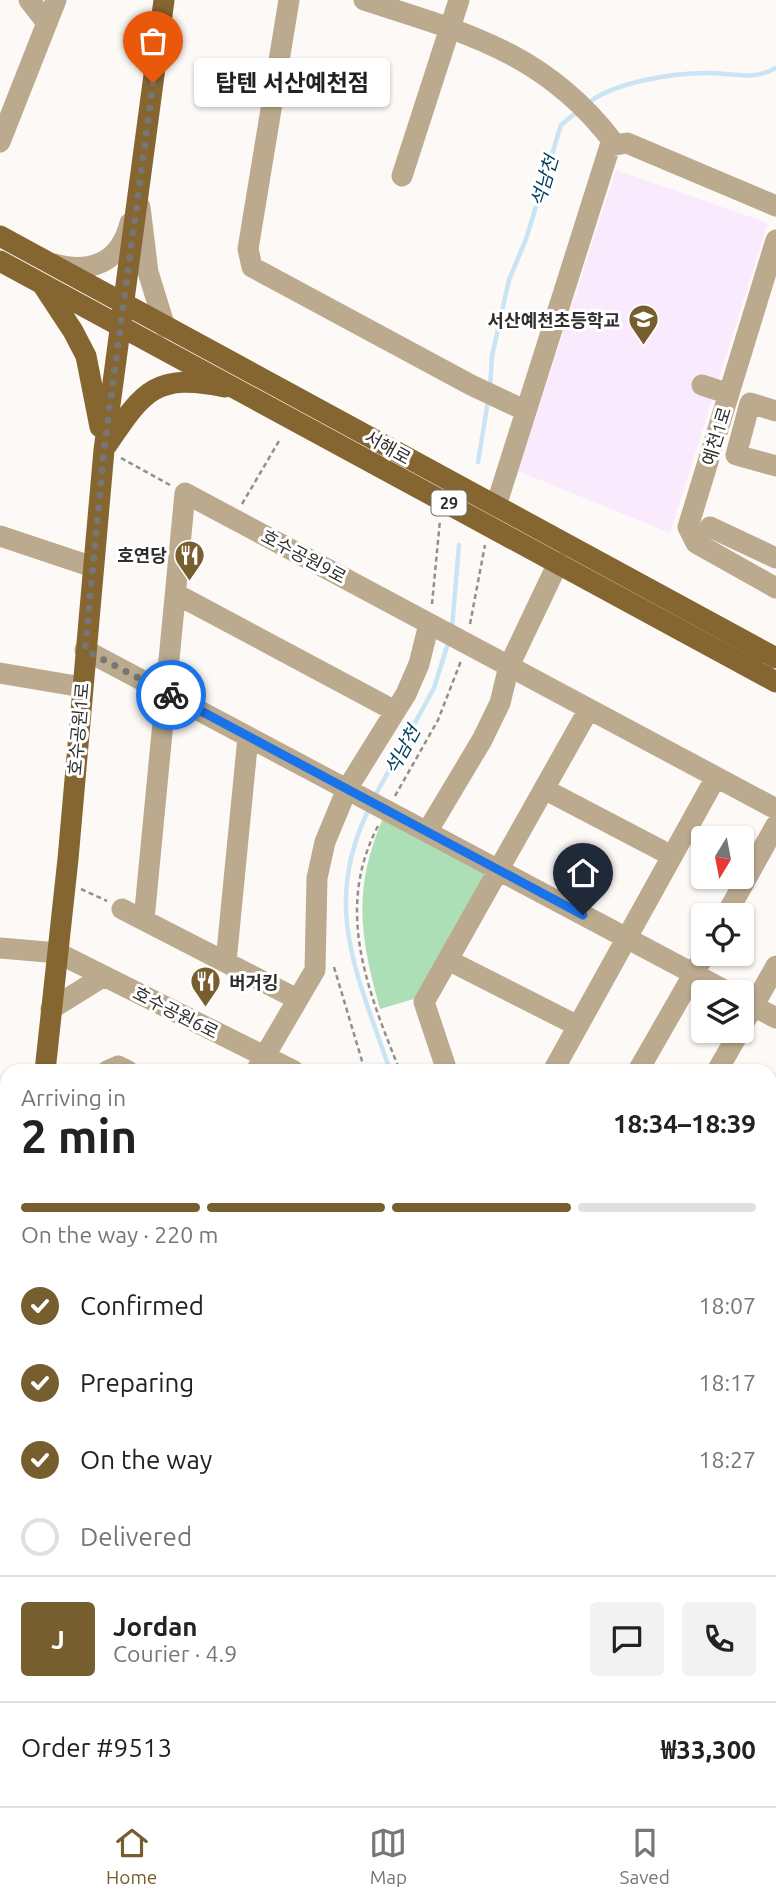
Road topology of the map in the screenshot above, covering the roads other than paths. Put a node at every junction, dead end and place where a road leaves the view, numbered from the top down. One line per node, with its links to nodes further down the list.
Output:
1 (29, 0): 7 (street)
2 (56, 0): 7 (street)
3 (164, 0): 12 (main road, 호수공원1로)
4 (289, 0): 23 (street)
5 (364, 0): 8 (street)
6 (459, 0): 8 (street)
7 (47, 23): 9 (street)
8 (450, 27): 10 (street); 11 (street)
9 (0, 142)
10 (614, 143): 13 (street); 23 (street)
11 (402, 176)
12 (139, 194): 17 (street); 18 (main road, 호수공원1로); 19 (street)
13 (776, 206)
14 (0, 235): 17 (main road, 서해로 / 29)
15 (776, 240): 22 (street, 예천1로)
16 (2, 265): 17 (main road, 서해로 / 29)
17 (43, 272): 18 (main road, 서해로 / 29); 25 (main road)
18 (123, 315): 19 (main road, 서해로 / 29); 21 (main road, 서해로 / 29); 25 (main road, 호수공원1로)
19 (166, 327): 27 (main road, 서해로 / 29)
20 (702, 385): 22 (street)
21 (245, 392): 25 (main road); 27 (main road, 서해로 / 29)
22 (729, 394): 33 (street, 예천1로)
23 (515, 405): 27 (street)
24 (776, 411): 26 (street)
25 (104, 450): 32 (main road, 호수공원1로)
26 (776, 466)
27 (494, 516): 31 (main road, 서해로 / 29); 37 (main road, 서해로 / 29)
28 (710, 527): 30 (street)
29 (0, 536): 32 (street)
30 (776, 558)
31 (558, 563): 38 (street); 40 (main road, 서해로 / 29)
32 (93, 567): 36 (main road, 호수공원1로)
33 (776, 588)
34 (178, 595): 35 (street, 호수공원9로); 42 (street); 44 (street)
35 (429, 624): 38 (street, 호수공원9로); 44 (street)
36 (85, 650): 41 (main road, 호수공원1로); 42 (street)
37 (776, 658)
38 (509, 666): 43 (street); 51 (street)
39 (0, 673): 41 (street)
40 (776, 682)
41 (82, 687): 59 (main road, 호수공원1로)
42 (167, 694): 45 (street); 56 (street)
43 (589, 709): 46 (street); 47 (street)
44 (395, 710): 48 (street)
45 (248, 737): 48 (street); 61 (street)
46 (716, 777): 49 (street); 52 (street)
47 (544, 789): 52 (street); 53 (street)
48 (353, 792): 51 (street); 68 (street)
49 (776, 809)
50 (776, 825): 54 (street)
51 (427, 832): 53 (street)
52 (672, 856): 57 (street)
53 (497, 869): 57 (street); 60 (street)
54 (733, 903)
55 (122, 909): 56 (street)
56 (144, 920): 61 (street)
57 (627, 938): 64 (street); 72 (street)
58 (0, 948): 59 (street)
59 (58, 953): 65 (street, 호수공원6로); 70 (main road, 호수공원1로)
60 (448, 960): 72 (street); 76 (street)
61 (226, 962): 68 (street)
62 (698, 966): 64 (street)
63 (776, 966): 67 (street)
64 (694, 974): 66 (street); 78 (street)
65 (104, 976): 70 (street); 75 (street, 호수공원6로)
66 (705, 980)
67 (754, 995)
68 (297, 999): 75 (street)
69 (754, 1006): 71 (street)
70 (51, 1009): 74 (main road, 호수공원1로)
71 (776, 1018)
72 (578, 1026): 77 (street)
73 (733, 1043): 79 (street)
74 (46, 1064)
75 (260, 1064)
76 (445, 1064)
77 (557, 1064)
78 (642, 1064)
79 (721, 1064)

